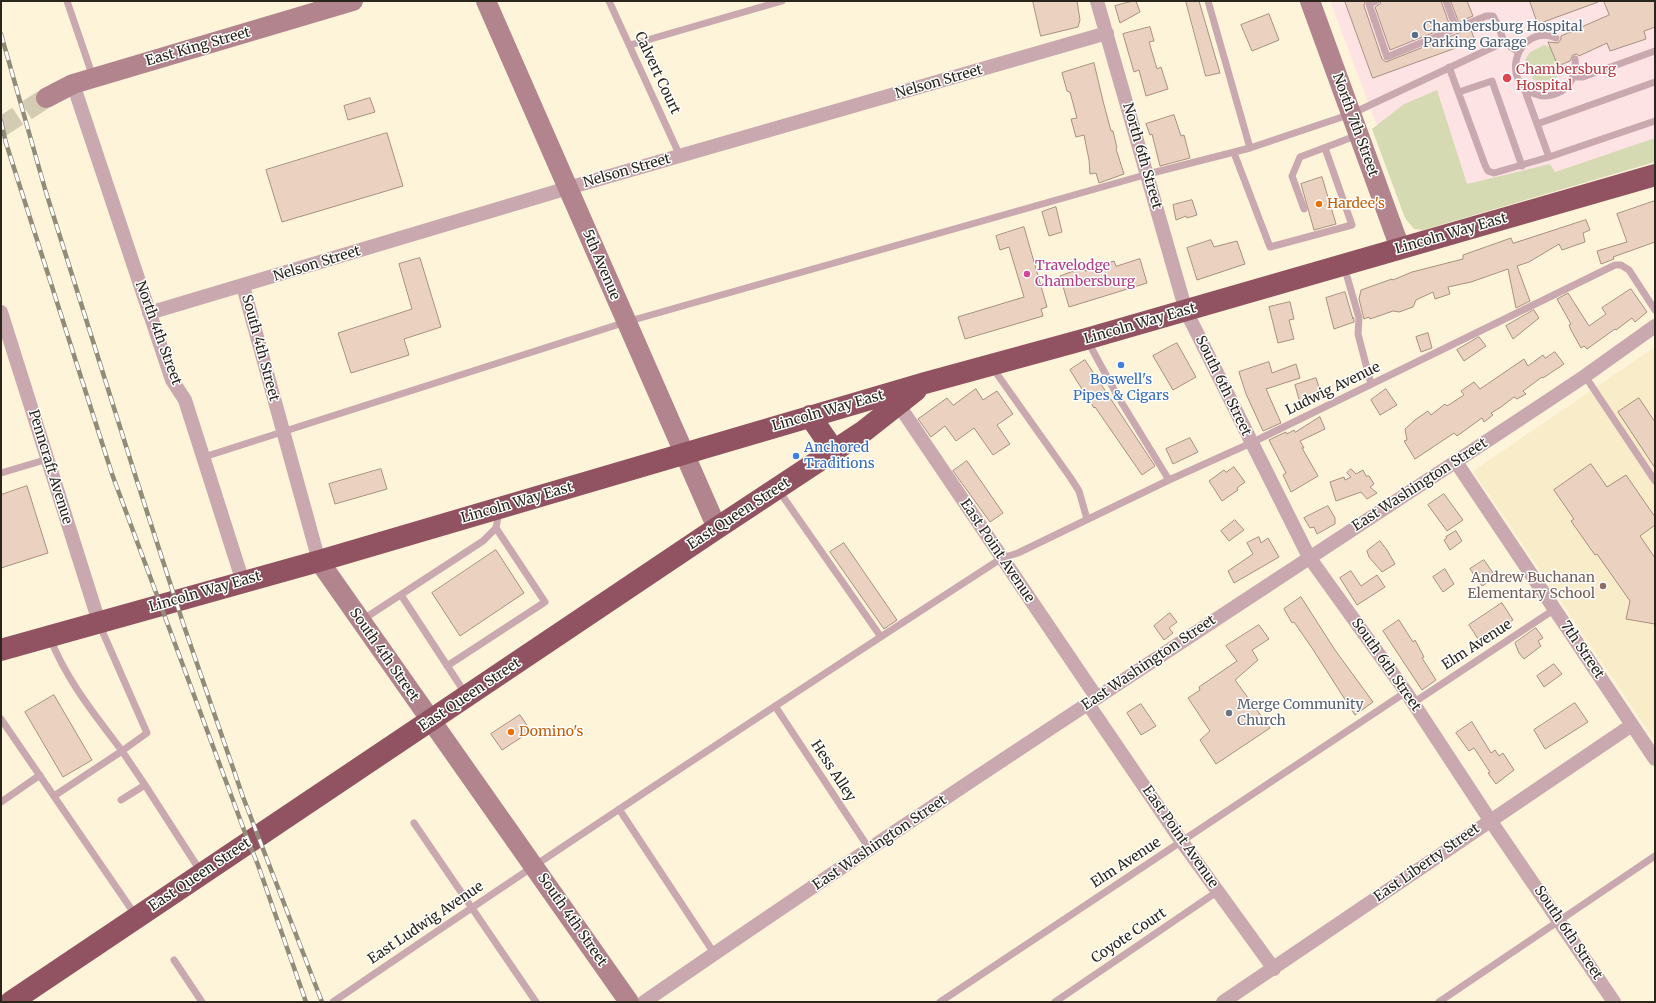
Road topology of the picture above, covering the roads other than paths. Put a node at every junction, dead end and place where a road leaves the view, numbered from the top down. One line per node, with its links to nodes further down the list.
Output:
1 (67, 1): 21 (lane)
2 (353, 1): 21 (street, East King Street)
3 (486, 1): 39 (street, 5th Avenue)
4 (609, 1): 15 (lane, Calvert Court)
5 (782, 1): 15 (lane)
6 (1097, 1): 12 (street, North 6th Street)
7 (1208, 1): 31 (lane)
8 (1310, 1): 27 (street, North 7th Street)
9 (1376, 1): 11 (lane)
10 (1446, 1): 11 (lane)
11 (1456, 28): 14 (lane)
12 (1107, 33): 34 (street, Nelson Street); 37 (street, North 6th Street)
13 (1556, 38): 17 (lane)
14 (1504, 42): 17 (lane); 19 (lane)
15 (630, 45): 34 (lane, Calvert Court)
16 (1655, 51): 20 (lane)
17 (1518, 52): 24 (lane)
18 (1574, 59): 20 (lane)
19 (1449, 67): 25 (lane); 27 (lane)
20 (1573, 77): 24 (lane)
21 (93, 78): 23 (street, East King Street)
22 (1655, 82): 29 (lane)
23 (73, 84): 26 (street, East King Street); 47 (street, North 4th Street)
24 (1524, 88): 29 (lane)
25 (1459, 92): 36 (lane); 36 (lane)
26 (46, 98)
27 (1351, 114): 30 (street, North 7th Street); 31 (lane)
28 (1655, 121): 35 (lane)
29 (1537, 124): 35 (lane)
30 (1359, 135): 32 (lane); 41 (street, North 7th Street)
31 (1250, 148): 33 (lane)
32 (1325, 148): 33 (lane); 40 (lane)
33 (1234, 153): 37 (lane)
34 (680, 156): 39 (street, Nelson Street)
35 (1549, 157): 36 (lane)
36 (1522, 166)
37 (1148, 174): 45 (street, North 6th Street); 48 (lane)
38 (1655, 175): 41 (highway, Lincoln Way East)
39 (568, 188): 43 (street, Nelson Street); 48 (street, 5th Avenue)
40 (1304, 209)
41 (1400, 248): 42 (highway, Lincoln Way East)
42 (1344, 264): 45 (highway, Lincoln Way East); 54 (lane)
43 (242, 286): 47 (street, Nelson Street); 57 (street, South 4th Street)
44 (1655, 310): 54 (lane, Ludwig Avenue)
45 (1186, 311): 50 (highway, Lincoln Way East); 58 (street, South 6th Street)
46 (1, 312): 62 (street, Penncraft Avenue)
47 (149, 313): 61 (street, North 4th Street)
48 (626, 322): 57 (lane); 60 (street, 5th Avenue)
49 (1655, 326): 52 (street, East Washington Street)
50 (1086, 339): 51 (highway, Lincoln Way East); 65 (lane)
51 (990, 365): 53 (highway, Lincoln Way East); 69 (lane)
52 (1585, 376): 63 (street, East Washington Street); 66 (lane)
53 (925, 383): 55 (highway, East Queen Street); 56 (highway, Lincoln Way East)
54 (1371, 384): 58 (lane, Ludwig Avenue)
55 (898, 404): 59 (highway, East Queen Street); 72 (street, East Point Avenue)
56 (810, 416): 59 (highway); 60 (highway, Lincoln Way East)
57 (283, 433): 61 (lane); 73 (street, South 4th Street)
58 (1251, 443): 65 (lane, Ludwig Avenue); 71 (street, South 6th Street)
59 (834, 451): 67 (highway, East Queen Street)
60 (684, 455): 68 (highway, Lincoln Way East); 70 (street, 5th Avenue)
61 (204, 457): 74 (street, North 4th Street)
62 (48, 459): 64 (lane); 77 (street, Penncraft Avenue)
63 (1456, 462): 71 (street, East Washington Street); 76 (street, 7th Street)
64 (1, 473)
65 (1169, 480): 69 (lane, Ludwig Avenue)
66 (1655, 481)
67 (778, 488): 70 (highway, East Queen Street); 80 (lane)
68 (498, 518): 73 (highway, Lincoln Way East); 75 (lane); 82 (lane)
69 (1087, 519): 72 (lane, Ludwig Avenue)
70 (717, 528): 83 (highway, East Queen Street)
71 (1309, 557): 84 (street, South 6th Street); 85 (street, East Washington Street)
72 (1002, 558): 80 (lane); 85 (street, East Point Avenue)
73 (319, 561): 74 (highway, Lincoln Way East); 78 (street, South 4th Street)
74 (242, 582): 77 (highway, Lincoln Way East)
75 (401, 595): 78 (lane); 82 (lane)
76 (1555, 609): 84 (lane, Elm Avenue); 89 (street, 7th Street)
77 (99, 622): 79 (highway, Lincoln Way East); 90 (lane)
78 (360, 622): 88 (street, South 4th Street)
79 (49, 636): 81 (highway, Lincoln Way East); 90 (lane)
80 (881, 637): 86 (lane)
81 (1, 650)
82 (447, 666): 83 (lane)
83 (467, 696): 88 (highway, East Queen Street)
84 (1409, 697): 98 (street, South 6th Street); 100 (lane, Elm Avenue)
85 (1092, 701): 100 (street, East Point Avenue); 101 (street, East Washington Street)
86 (775, 706): 97 (lane); 101 (lane, Hess Alley)
87 (1, 719): 92 (lane)
88 (430, 721): 103 (street, South 4th Street); 104 (highway, East Queen Street)
89 (1632, 725): 91 (street, 7th Street); 98 (street, East Liberty Street)
90 (122, 751): 93 (lane); 94 (lane)
91 (1655, 759)
92 (40, 776): 94 (lane); 96 (lane)
93 (145, 784): 95 (lane); 104 (lane)
94 (54, 796): 107 (lane)
95 (121, 800)
96 (1, 802)
97 (619, 809): 103 (lane); 109 (lane)
98 (1490, 820): 108 (street, South 6th Street); 111 (street, East Liberty Street)
99 (414, 824): 106 (lane)
100 (1182, 842): 105 (street, East Point Avenue); 118 (lane, Elm Avenue)
101 (870, 850): 109 (street, East Washington Street)
102 (1655, 856): 108 (lane)
103 (534, 865): 106 (lane, East Ludwig Avenue); 116 (street, South 4th Street)
104 (202, 874): 107 (highway, East Queen Street)
105 (1218, 891): 111 (street, East Point Avenue); 119 (lane, Coyote Court)
106 (472, 907): 114 (lane, East Ludwig Avenue); 115 (lane)
107 (138, 917): 112 (highway, East Queen Street)
108 (1560, 920): 121 (lane); 122 (street, South 6th Street)
109 (714, 954): 117 (street, East Washington Street)
110 (174, 960): 113 (lane)
111 (1274, 969): 120 (street, East Liberty Street)
112 (11, 1002)
113 (202, 1002)
114 (333, 1002)
115 (536, 1002)
116 (629, 1002)
117 (644, 1002)
118 (940, 1002)
119 (1055, 1002)
120 (1223, 1002)
121 (1439, 1002)
122 (1614, 1002)

